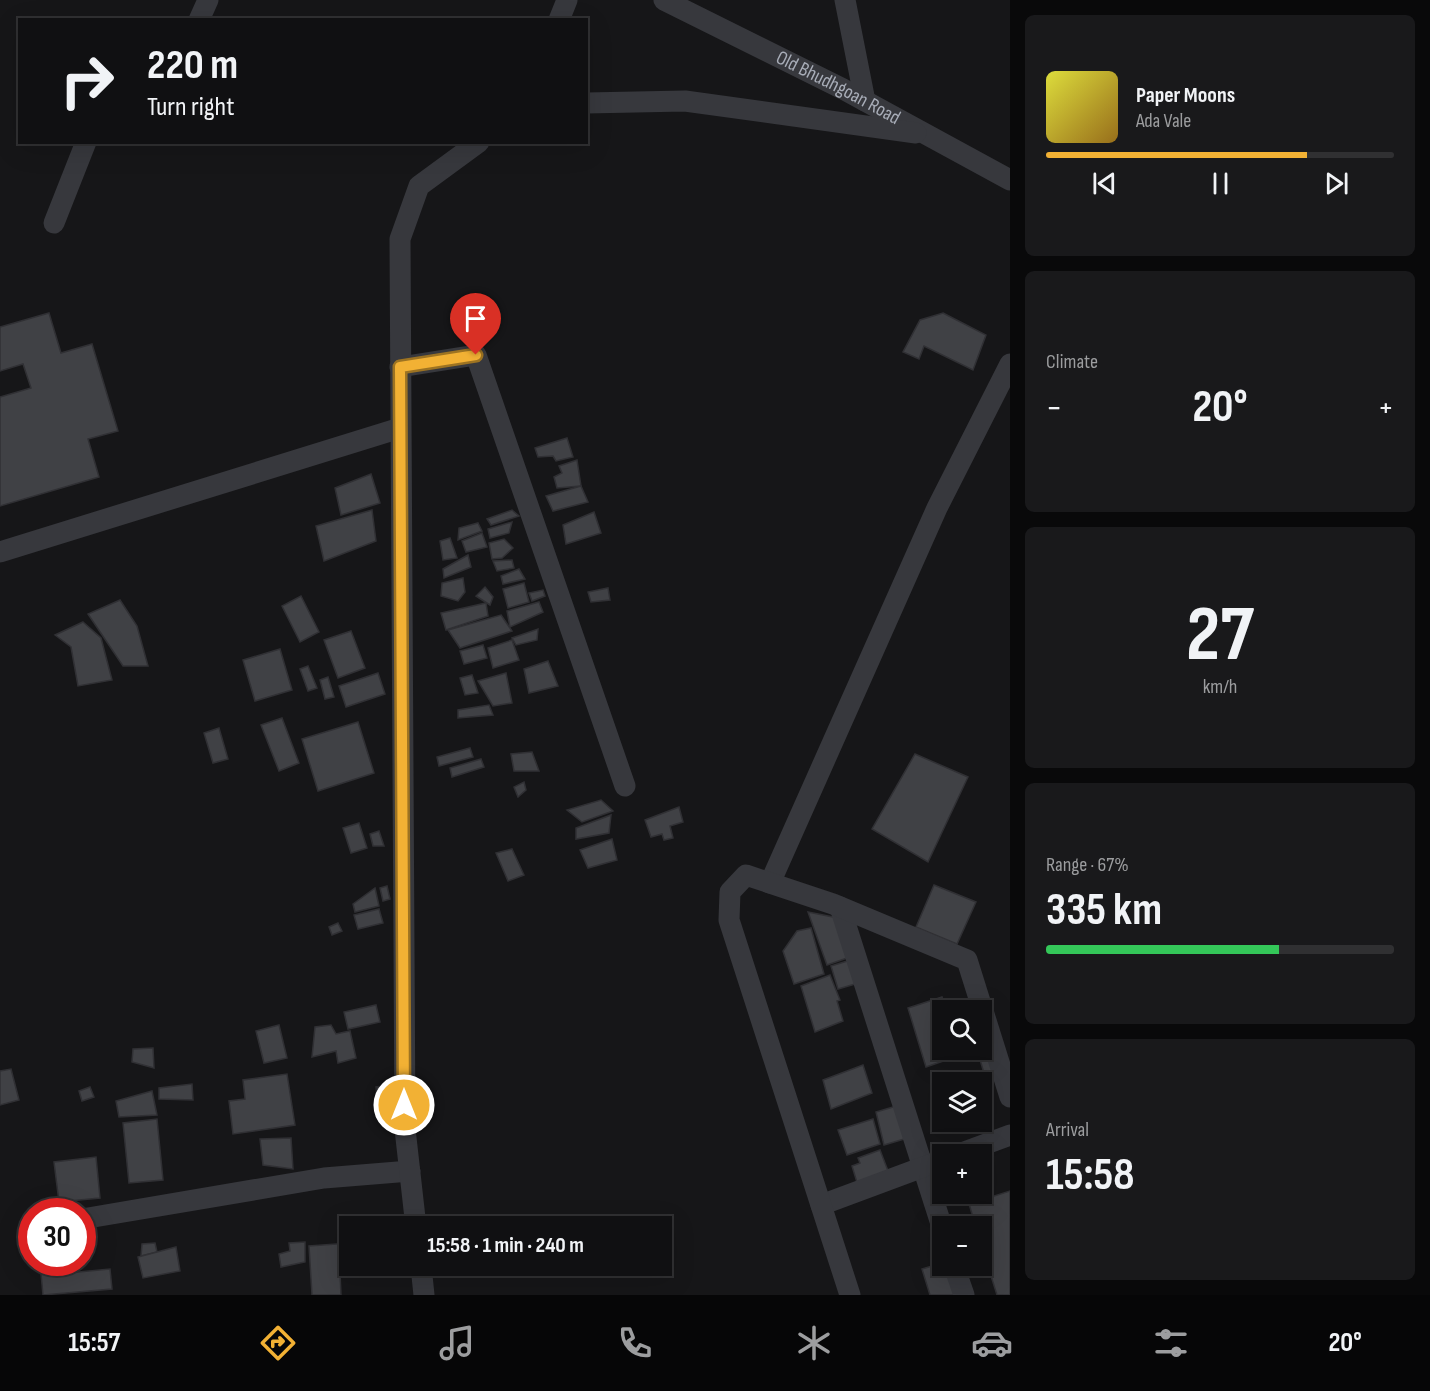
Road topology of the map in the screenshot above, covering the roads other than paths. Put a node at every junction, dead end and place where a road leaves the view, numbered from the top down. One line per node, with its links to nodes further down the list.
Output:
1 (208, 0): 5 (street)
2 (567, 0): 6 (street)
3 (664, 0): 7 (street, Old Bhudhgoan Road)
4 (845, 0): 7 (street)
5 (200, 18)
6 (560, 18)
7 (865, 100): 9 (street, Old Bhudhgoan Road)
8 (588, 103): 9 (street)
9 (928, 135): 12 (street, Old Bhudhgoan Road)
10 (85, 144): 13 (street)
11 (476, 144): 15 (street)
12 (1010, 180)
13 (54, 223)
14 (1010, 364): 19 (street)
15 (400, 367): 16 (street); 18 (street)
16 (400, 428): 17 (street); 25 (street)
17 (0, 552)
18 (625, 786)
19 (770, 883): 20 (street); 26 (street)
20 (840, 907): 21 (street); 24 (street)
21 (1010, 1097)
22 (1010, 1135): 23 (street)
23 (986, 1144)
24 (932, 1164): 26 (street)
25 (410, 1171): 27 (street); 28 (street)
26 (821, 1205): 32 (street)
27 (415, 1216)
28 (96, 1217)
29 (422, 1276): 31 (street)
30 (957, 1276): 33 (street)
31 (424, 1295)
32 (850, 1295)
33 (964, 1295)

